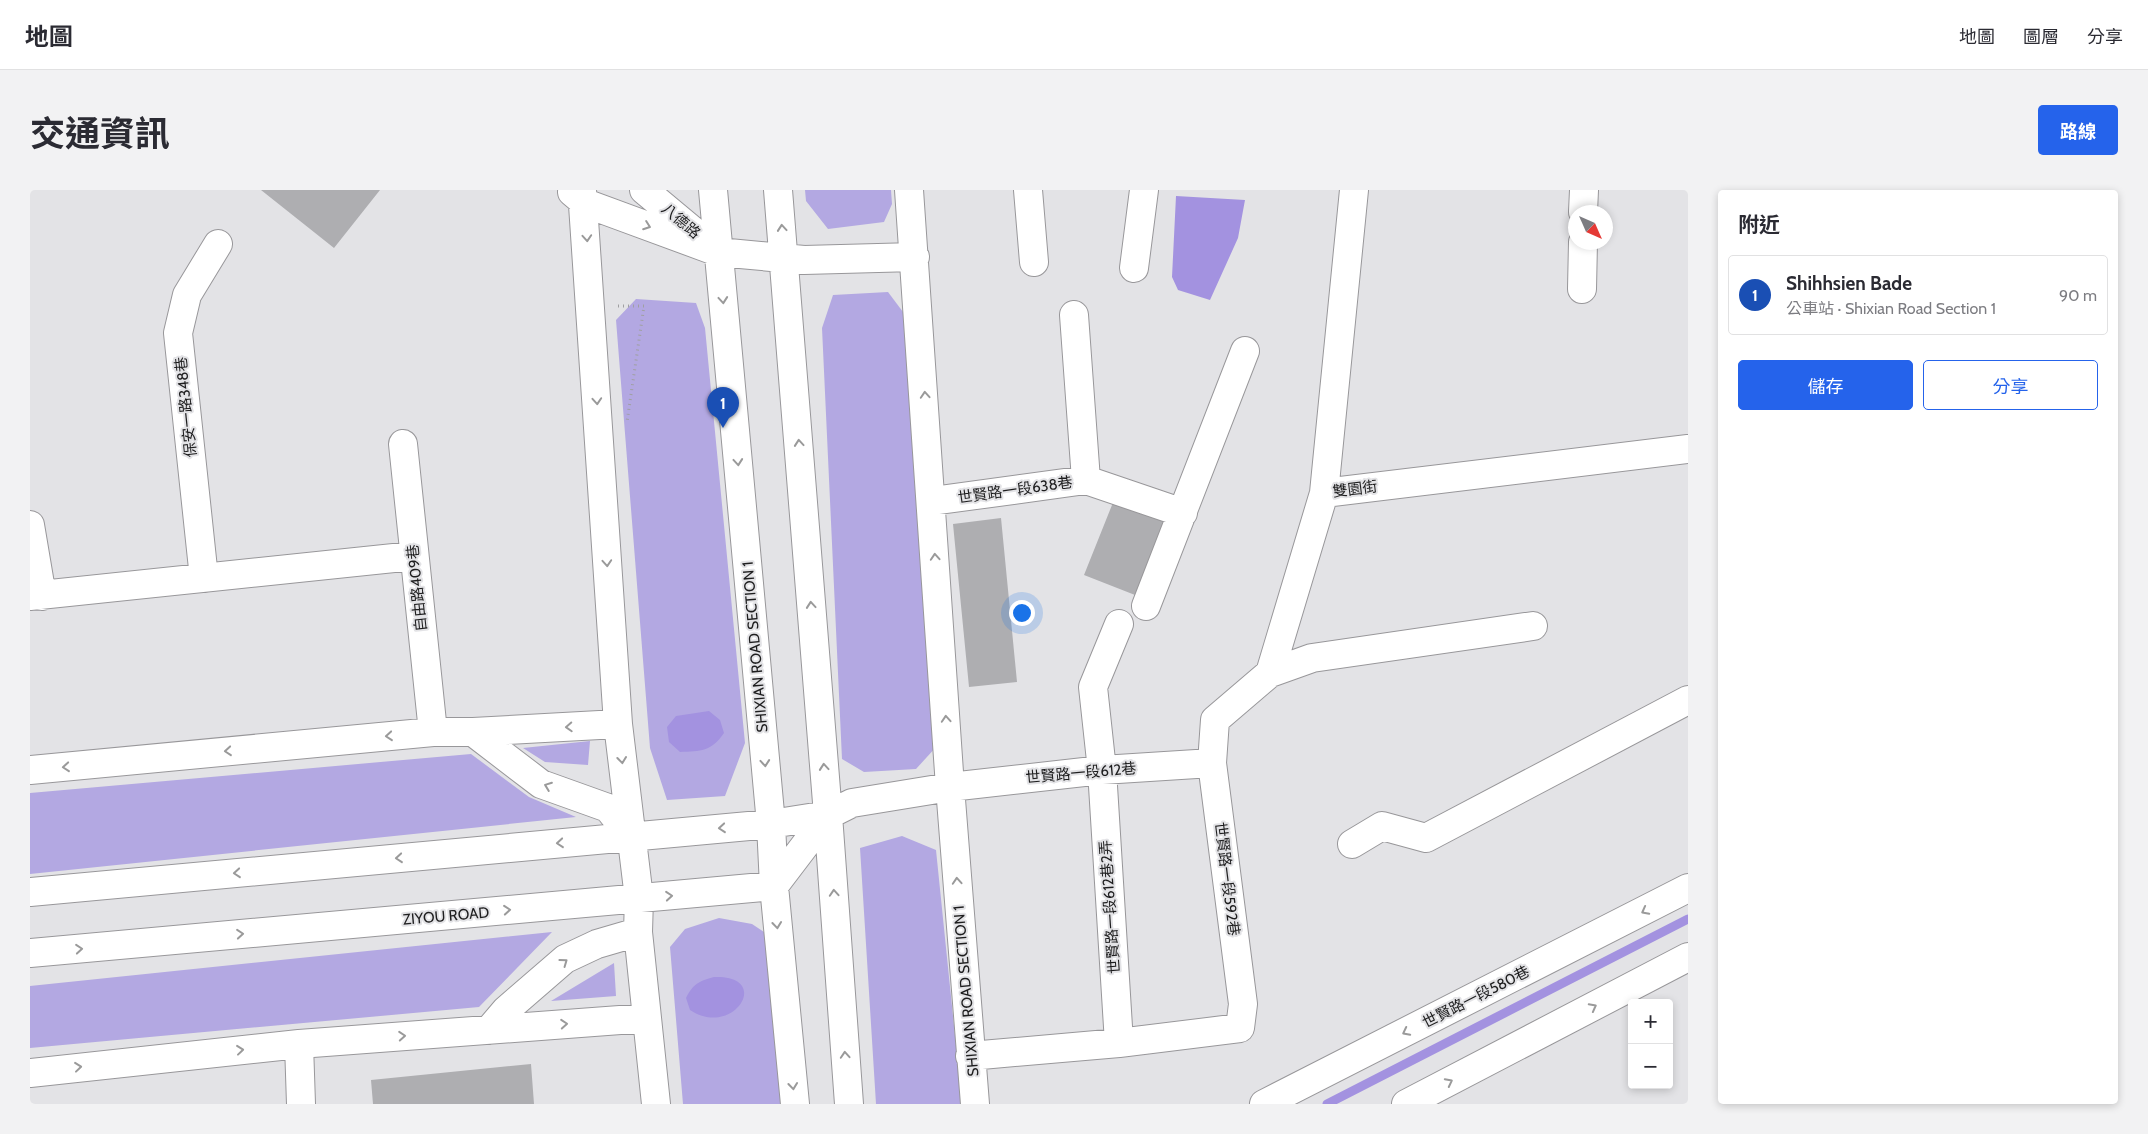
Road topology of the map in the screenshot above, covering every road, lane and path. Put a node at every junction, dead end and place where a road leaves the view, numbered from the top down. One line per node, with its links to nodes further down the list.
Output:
1 (644, 190): 13 (street, 八德路)
2 (713, 190): 13 (street, SHIXIAN ROAD SECTION 1)
3 (778, 190): 15 (street, one-way to 3)
4 (909, 190): 14 (street, SHIXIAN ROAD SECTION 1)
5 (1028, 190): 16 (street)
6 (1144, 190): 17 (street)
7 (1354, 190): 24 (street, 雙園街)
8 (1584, 190): 10 (street)
9 (579, 194): 13 (street, one-way to 13); 36 (street, one-way to 36)
10 (1583, 205)
11 (218, 244): 29 (street, 保安一路348巷)
12 (1583, 250): 18 (street)
13 (718, 252): 15 (street); 44 (street, SHIXIAN ROAD SECTION 1, one-way to 44)
14 (915, 257): 15 (street); 25 (street, SHIXIAN ROAD SECTION 1, one-way to 14)
15 (784, 258): 43 (street, one-way to 15)
16 (1034, 262)
17 (1134, 268)
18 (1582, 289)
19 (1074, 315): 23 (street)
20 (1245, 351): 26 (street)
21 (403, 444): 28 (street, 自由路409巷)
22 (1688, 449): 24 (street, 雙園街)
23 (1086, 480): 25 (street, 世賢路一段638巷); 26 (street, 世賢路一段638巷)
24 (1324, 493): 34 (street)
25 (932, 501): 42 (street, SHIXIAN ROAD SECTION 1, one-way to 25)
26 (1183, 513): 31 (street)
27 (30, 525): 30 (street)
28 (413, 556): 29 (street); 37 (street, 自由路409巷)
29 (204, 578): 30 (street)
30 (36, 596)
31 (1146, 606)
32 (1119, 624): 41 (street, 世賢路一段612巷2弄)
33 (1533, 626): 34 (street)
34 (1270, 673): 39 (street, 世賢路一段592巷)
35 (1688, 700): 46 (street)
36 (618, 724): 38 (street, one-way to 38); 45 (street, one-way to 45)
37 (433, 732): 38 (street); 40 (street, one-way to 40)
38 (473, 732): 45 (street, one-way to 38)
39 (1212, 763): 41 (street, 世賢路一段612巷); 56 (street, 世賢路一段592巷)
40 (30, 770)
41 (1102, 770): 42 (street, 世賢路一段612巷); 56 (street, 世賢路一段612巷2弄)
42 (950, 786): 43 (street); 58 (street, SHIXIAN ROAD SECTION 1, one-way to 42)
43 (828, 815): 44 (street); 47 (street); 63 (street, one-way to 43)
44 (771, 824): 45 (street, one-way to 45); 47 (street, SHIXIAN ROAD SECTION 1)
45 (632, 836): 49 (street, one-way to 49); 50 (street)
46 (1352, 844)
47 (774, 886): 50 (street, ZIYOU ROAD, one-way to 47); 62 (street, SHIXIAN ROAD SECTION 1, one-way to 62)
48 (1688, 888): 65 (street, 世賢路一段580巷, one-way to 65)
49 (30, 892)
50 (639, 898): 51 (street); 52 (street, ZIYOU ROAD, one-way to 50)
51 (638, 932): 54 (street); 55 (street, one-way to 51)
52 (30, 953)
53 (1688, 957): 66 (street, one-way to 53)
54 (647, 1018): 55 (street, one-way to 54); 61 (street)
55 (489, 1030): 57 (street, one-way to 55)
56 (1119, 1043): 58 (street, 世賢路一段592巷)
57 (299, 1044): 59 (street, one-way to 57); 60 (street)
58 (970, 1056): 64 (street, SHIXIAN ROAD SECTION 1)
59 (30, 1073)
60 (301, 1104)
61 (656, 1104)
62 (795, 1104)
63 (849, 1104)
64 (975, 1104)
65 (1264, 1104)
66 (1406, 1104)

